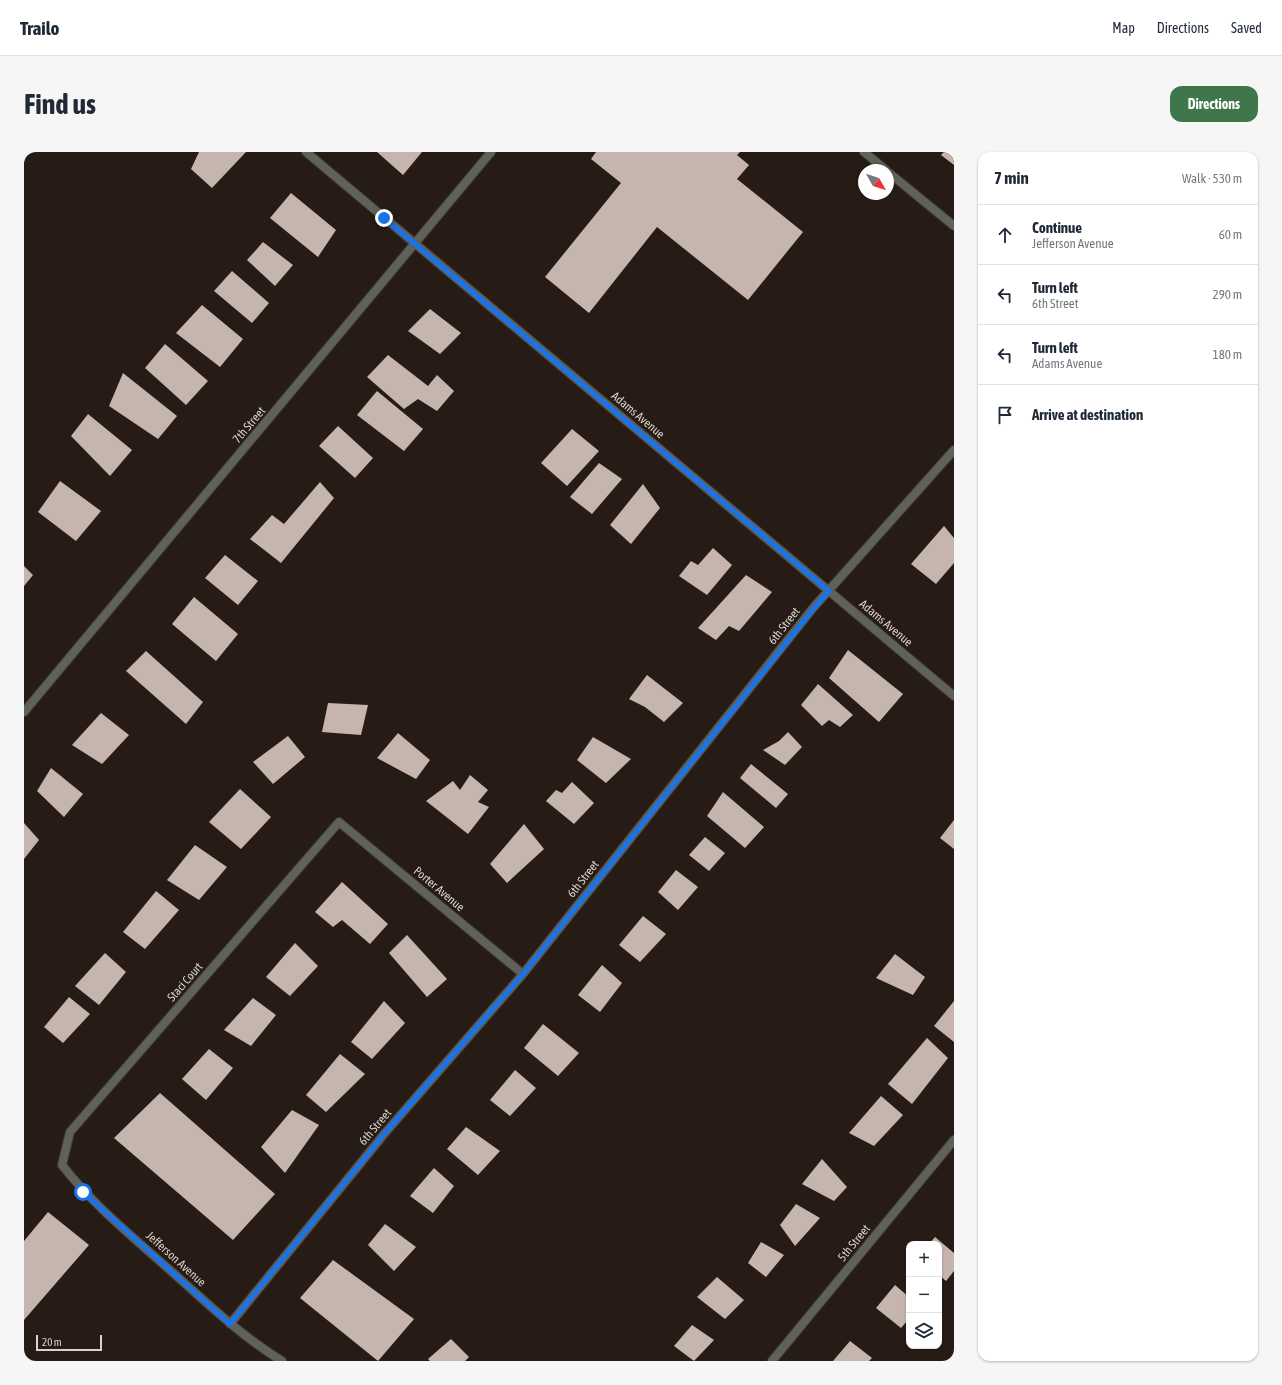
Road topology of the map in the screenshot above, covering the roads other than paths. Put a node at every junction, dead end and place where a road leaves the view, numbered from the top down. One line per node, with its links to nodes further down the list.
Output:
1 (306, 152): 7 (street, Adams Avenue)
2 (491, 152): 7 (street, 7th Street)
3 (864, 152): 4 (street)
4 (879, 164)
5 (894, 177): 6 (street)
6 (954, 226)
7 (415, 244): 9 (street, Adams Avenue); 11 (street, 7th Street)
8 (954, 450): 9 (street, 6th Street)
9 (829, 591): 10 (street, Adams Avenue); 13 (street, 6th Street)
10 (954, 696)
11 (24, 712)
12 (339, 822): 13 (street, Porter Avenue); 15 (street, Staci Court)
13 (523, 974): 16 (street, 6th Street)
14 (954, 1140): 18 (street, 5th Street)
15 (62, 1166): 16 (street, Jefferson Avenue)
16 (230, 1324): 17 (street, Jefferson Avenue)
17 (282, 1361)
18 (772, 1361)

